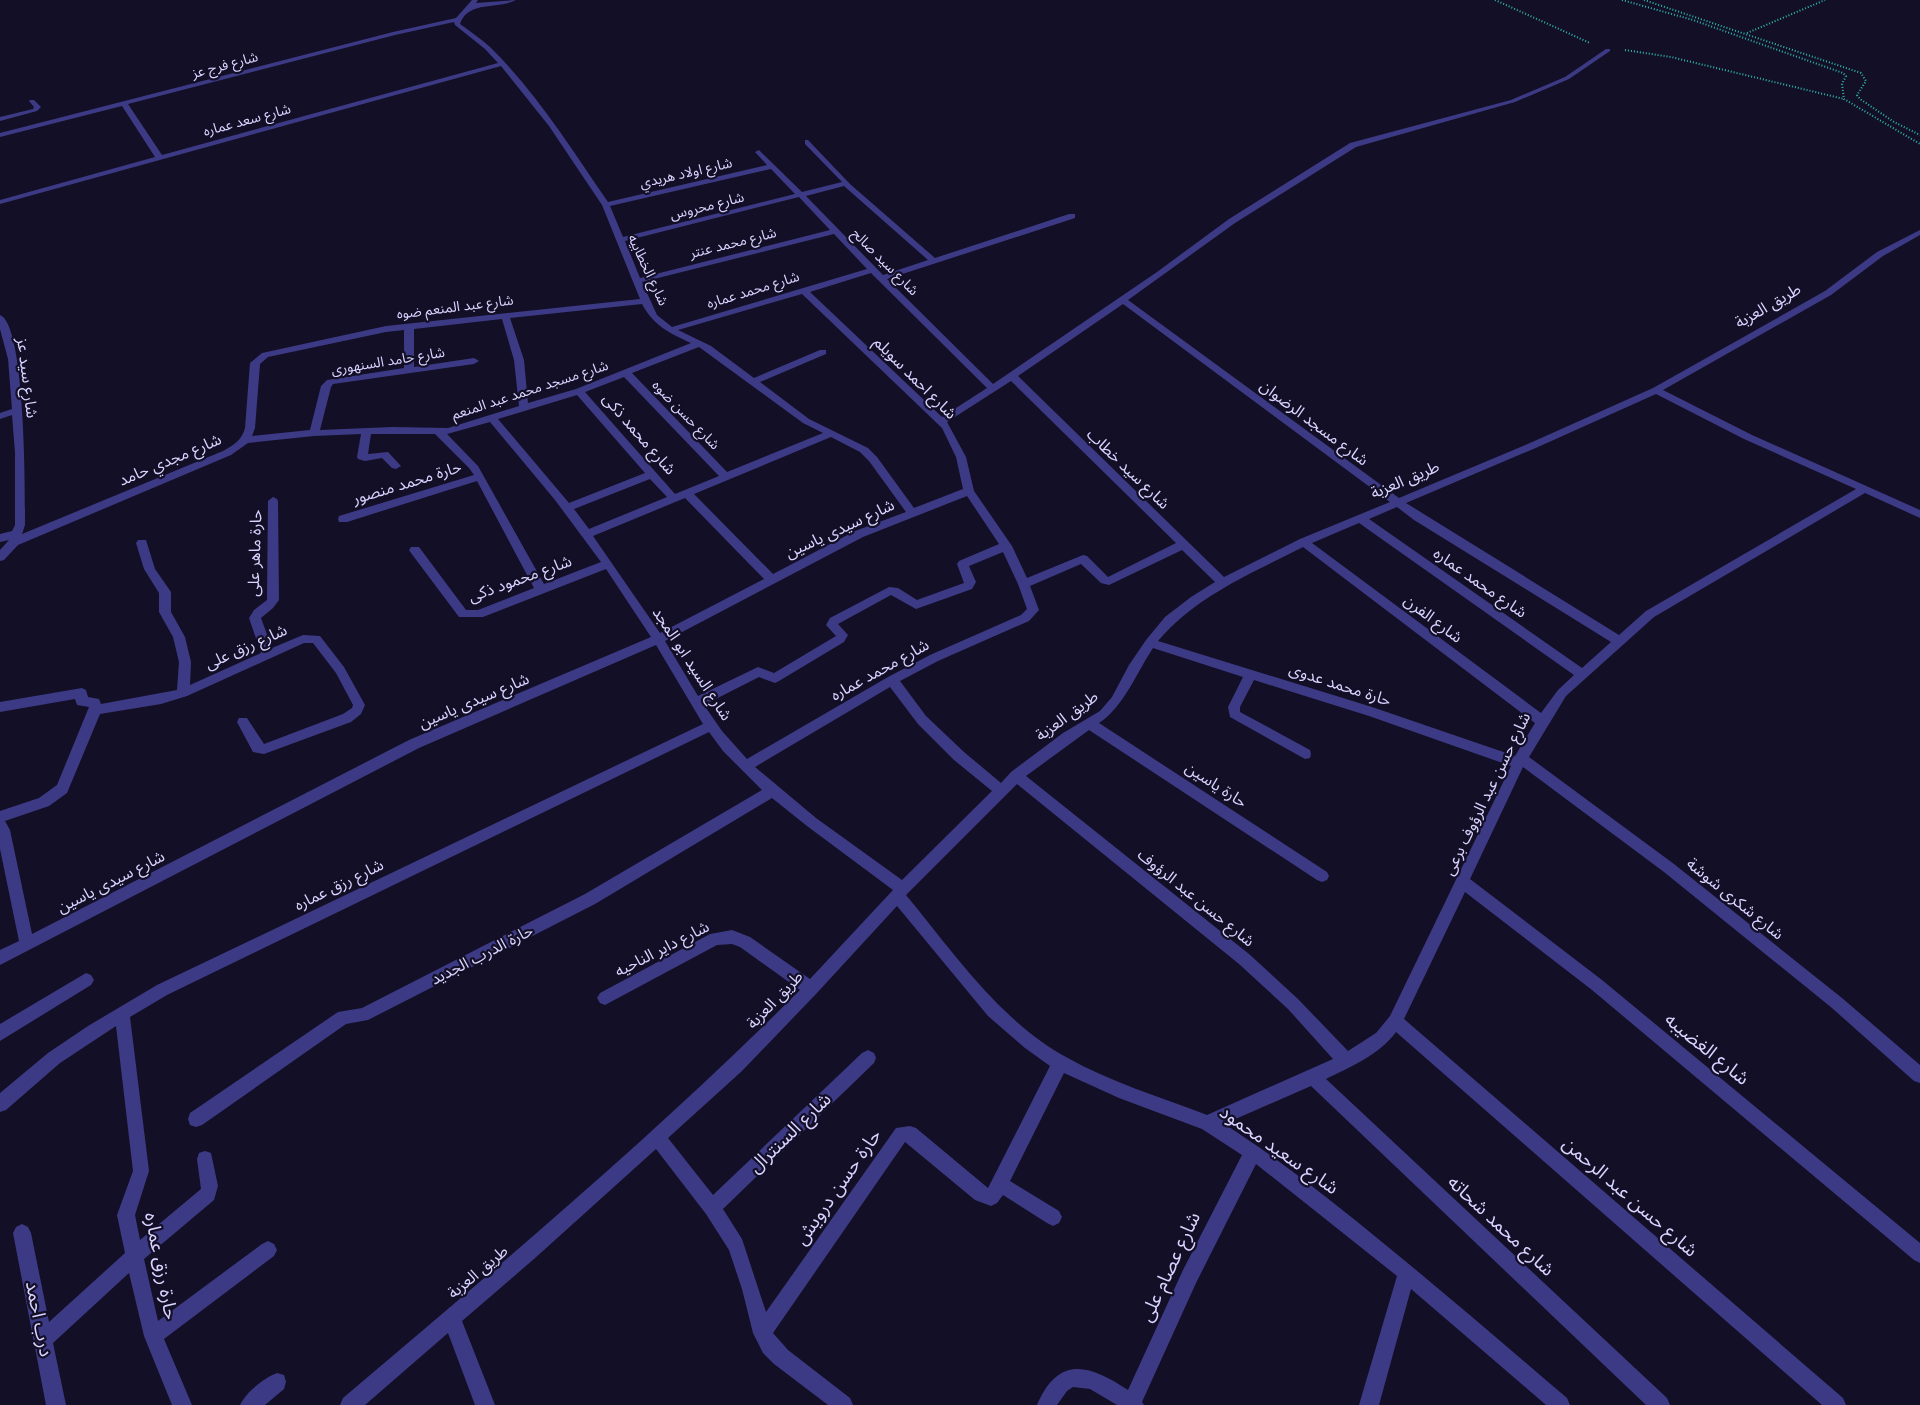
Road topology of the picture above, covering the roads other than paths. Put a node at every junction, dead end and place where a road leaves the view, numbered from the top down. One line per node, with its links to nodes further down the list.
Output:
1 (513, 0): 2 (street)
2 (473, 2): 3 (street)
3 (457, 20): 5 (street, شارع الخطابيه); 7 (street, شارع فرج عز)
4 (1608, 50): 27 (street)
5 (502, 64): 12 (street, شارع سعد عماره); 17 (street, شارع الخطابيه)
6 (32, 101): 8 (street)
7 (124, 104): 9 (street, شارع فرج عز); 12 (street)
8 (0, 120)
9 (0, 135)
10 (808, 142): 14 (street)
11 (759, 152): 13 (street, شارع سيد صالح)
12 (159, 157): 16 (street, شارع سعد عماره)
13 (772, 166): 15 (street, شارع سيد صالح); 17 (street, شارع اولاد هريدي)
14 (846, 184): 15 (street, شارع محروس); 22 (street)
15 (801, 196): 19 (street, شارع سيد صالح); 21 (street, شارع محروس)
16 (0, 202)
17 (606, 205): 21 (street, شارع الخطابيه)
18 (1072, 216): 22 (street)
19 (836, 231): 23 (street, شارع سيد صالح); 25 (street, شارع محمد عنتر)
20 (1920, 232): 44 (street, طريق العزبة)
21 (619, 240): 25 (street, شارع الخطابيه)
22 (933, 260): 24 (street)
23 (873, 270): 24 (street, شارع سيد صالح); 26 (street, شارع محمد عماره)
24 (882, 278): 43 (street, شارع سيد صالح)
25 (637, 281): 28 (street, شارع الخطابيه)
26 (804, 290): 32 (street, شارع محمد عماره); 50 (street, شارع احمد سويلم)
27 (1123, 300): 41 (street); 65 (street, شارع مسجد الرضوان)
28 (645, 301): 29 (street, شارع عبد المنعم ضوه); 32 (street, شارع الخطابيه)
29 (505, 315): 31 (street, شارع عبد المنعم ضوه); 46 (street)
30 (0, 319): 36 (street, شارع سيد عز)
31 (409, 326): 35 (street, شارع عبد المنعم ضوه); 39 (street)
32 (670, 330): 33 (street, شارع الخطابيه)
33 (698, 344): 40 (street, شارع مسجد محمد عبد المنعم); 42 (street, شارع الخطابيه)
34 (823, 352): 42 (street)
35 (271, 353): 55 (street, شارع مجدي حامد)
36 (13, 359): 38 (street); 47 (street, شارع سيد عز)
37 (474, 361): 39 (street, شارع حامد السنهورى)
38 (0, 363)
39 (409, 370): 53 (street, شارع حامد السنهورى)
40 (626, 373): 45 (street, شارع مسجد محمد عبد المنعم); 58 (street, شارع حسن ضوه)
41 (1012, 376): 43 (street); 76 (street, شارع سيد خطاب)
42 (753, 382): 54 (street, شارع الخطابيه)
43 (993, 389): 50 (street)
44 (1656, 390): 60 (street); 65 (street, طريق العزبة)
45 (580, 391): 46 (street, شارع مسجد محمد عبد المنعم); 57 (street, شارع محمد ذكى)
46 (524, 408): 49 (street, شارع مسجد محمد عبد المنعم)
47 (17, 410): 48 (street); 73 (street, شارع سيد عز)
48 (0, 416)
49 (493, 419): 52 (street, شارع مسجد محمد عبد المنعم); 66 (street, شارع السيد ابو المجد)
50 (941, 422): 61 (street, شارع احمد سويلم)
51 (367, 431): 52 (street, شارع مسجد محمد عبد المنعم); 53 (street, شارع مسجد محمد عبد المنعم); 56 (street)
52 (439, 432): 59 (street)
53 (314, 433): 55 (street, شارع مسجد محمد عبد المنعم)
54 (830, 434): 58 (street); 67 (street, شارع الخطابيه)
55 (246, 440): 73 (street, شارع مجدي حامد)
56 (396, 466)
57 (652, 474): 63 (street, شارع محمد ذكى); 66 (street)
58 (726, 477): 62 (street)
59 (480, 478): 70 (street, حارة محمد منصور); 84 (street)
60 (1864, 489): 68 (street); 87 (street, شارع حسن عبد الرؤوف برعى)
61 (969, 491): 67 (street, شارع سيدى ياسين); 77 (street, شارع احمد سويلم)
62 (687, 493): 63 (street); 81 (street)
63 (674, 499): 71 (street)
64 (273, 501): 89 (street, حارة ماهر على)
65 (1397, 502): 69 (street, طريق العزبة); 87 (street, شارع مسجد الرضوان)
66 (567, 508): 71 (street, شارع السيد ابو المجد)
67 (912, 513): 81 (street, شارع سيدى ياسين)
68 (1920, 514)
69 (1360, 518): 74 (street, طريق العزبة); 91 (street, شارع محمد عماره)
70 (344, 520)
71 (587, 534): 80 (street, شارع السيد ابو المجد)
72 (0, 538): 73 (street)
73 (16, 538): 79 (street)
74 (1304, 542): 82 (street, طريق العزبة); 97 (street, شارع الفرن)
75 (142, 543): 93 (street)
76 (1184, 544): 82 (street, شارع سيد خطاب); 83 (street)
77 (1006, 546): 83 (street, شارع احمد سويلم); 94 (street)
78 (415, 550): 84 (street, شارع محمود ذكى)
79 (0, 557)
80 (607, 564): 84 (street, شارع محمود ذكى); 86 (street, شارع السيد ابو المجد)
81 (772, 580): 86 (street, شارع سيدى ياسين)
82 (1223, 583): 88 (street, طريق العزبة)
83 (1024, 584): 85 (street, شارع احمد سويلم)
84 (541, 590)
85 (1033, 610): 92 (street, شارع محمد عماره)
86 (658, 639): 94 (street, شارع السيد ابو المجد); 112 (street, شارع سيدى ياسين)
87 (1619, 641): 91 (street, شارع حسن عبد الرؤوف برعى)
88 (1150, 642): 90 (street, حارة محمد عدوى); 99 (street, طريق العزبة)
89 (268, 655): 93 (street, شارع رزق على); 98 (street, شارع رزق على)
90 (1252, 674): 101 (street); 102 (street, حارة محمد عدوى)
91 (1582, 674): 97 (street, شارع حسن عبد الرؤوف برعى)
92 (892, 680): 103 (street, شارع محمد عماره); 106 (street)
93 (183, 693): 96 (street, شارع رزق على)
94 (696, 703): 100 (street, شارع السيد ابو المجد)
95 (0, 707): 96 (street)
96 (95, 710): 107 (street)
97 (1542, 721): 102 (street, شارع حسن عبد الرؤوف برعى)
98 (243, 722)
99 (1090, 724): 104 (street, طريق العزبة); 109 (street, حارة ياسين)
100 (710, 726): 103 (street, شارع السيد ابو المجد); 117 (street, شارع رزق عماره)
101 (1305, 754)
102 (1520, 761): 110 (street, شارع حسن عبد الرؤوف برعى); 123 (street, شارع شكرى شوشة)
103 (746, 766): 105 (street, شارع السيد ابو المجد)
104 (1016, 776): 106 (street, طريق العزبة); 121 (street, شارع حسن عبد الرؤوف)
105 (772, 791): 111 (street, شارع السيد ابو المجد); 126 (street, حارة الدرب الجديد)
106 (1001, 791): 111 (street, طريق العزبة)
107 (0, 817)
108 (0, 824): 112 (street)
109 (1322, 876)
110 (1463, 882): 118 (street, شارع حسن عبد الرؤوف برعى); 136 (street, شارع الغضيبه)
111 (900, 892): 115 (street, طريق العزبة); 122 (street, شارع سعيد محمود)
112 (27, 944): 113 (street, شارع سيدى ياسين)
113 (0, 958)
114 (86, 980): 119 (street)
115 (811, 988): 116 (street, شارع داير الناحيه); 128 (street, طريق العزبة)
116 (605, 998)
117 (122, 1013): 125 (street, شارع رزق عماره); 137 (street, حارة رزق عماره)
118 (1395, 1021): 121 (street, شارع حسن عبد الرؤوف برعى); 155 (street, شارع حسن عبد الرحمن)
119 (0, 1033)
120 (868, 1058): 132 (street, شارع السنترال)
121 (1345, 1060): 124 (street, شارع حسن عبد الرؤوف برعى)
122 (1060, 1063): 127 (street, شارع سعيد محمود); 131 (street)
123 (1920, 1075)
124 (1313, 1077): 127 (street, شارع حسن عبد الرؤوف برعى); 154 (street, شارع محمد شحاته)
125 (0, 1104)
126 (196, 1120)
127 (1207, 1123): 129 (street, شارع سعيد محمود)
128 (656, 1136): 132 (street); 139 (street, طريق العزبة)
129 (1252, 1152): 138 (street, شارع سعيد محمود); 144 (street, شارع عصام على)
130 (205, 1159): 137 (street)
131 (1000, 1184): 133 (street); 140 (street, حارة حسن درويش)
132 (712, 1208): 140 (street)
133 (1053, 1217)
134 (22, 1233): 142 (street, درب احمد)
135 (268, 1250): 141 (street)
136 (1920, 1254)
137 (134, 1256): 141 (street, حارة رزق عماره); 142 (street)
138 (1408, 1273): 152 (street); 153 (street, شارع سعيد محمود)
139 (451, 1317): 148 (street, طريق العزبة); 149 (street)
140 (762, 1333): 150 (street)
141 (153, 1336): 146 (street, حارة رزق عماره)
142 (43, 1340): 145 (street, درب احمد)
143 (277, 1382): 147 (street)
144 (1133, 1404): 151 (street)
145 (56, 1405)
146 (182, 1405)
147 (250, 1405)
148 (350, 1405)
149 (485, 1405)
150 (843, 1405)
151 (1047, 1405)
152 (1369, 1405)
153 (1560, 1405)
154 (1660, 1405)
155 (1836, 1405)

